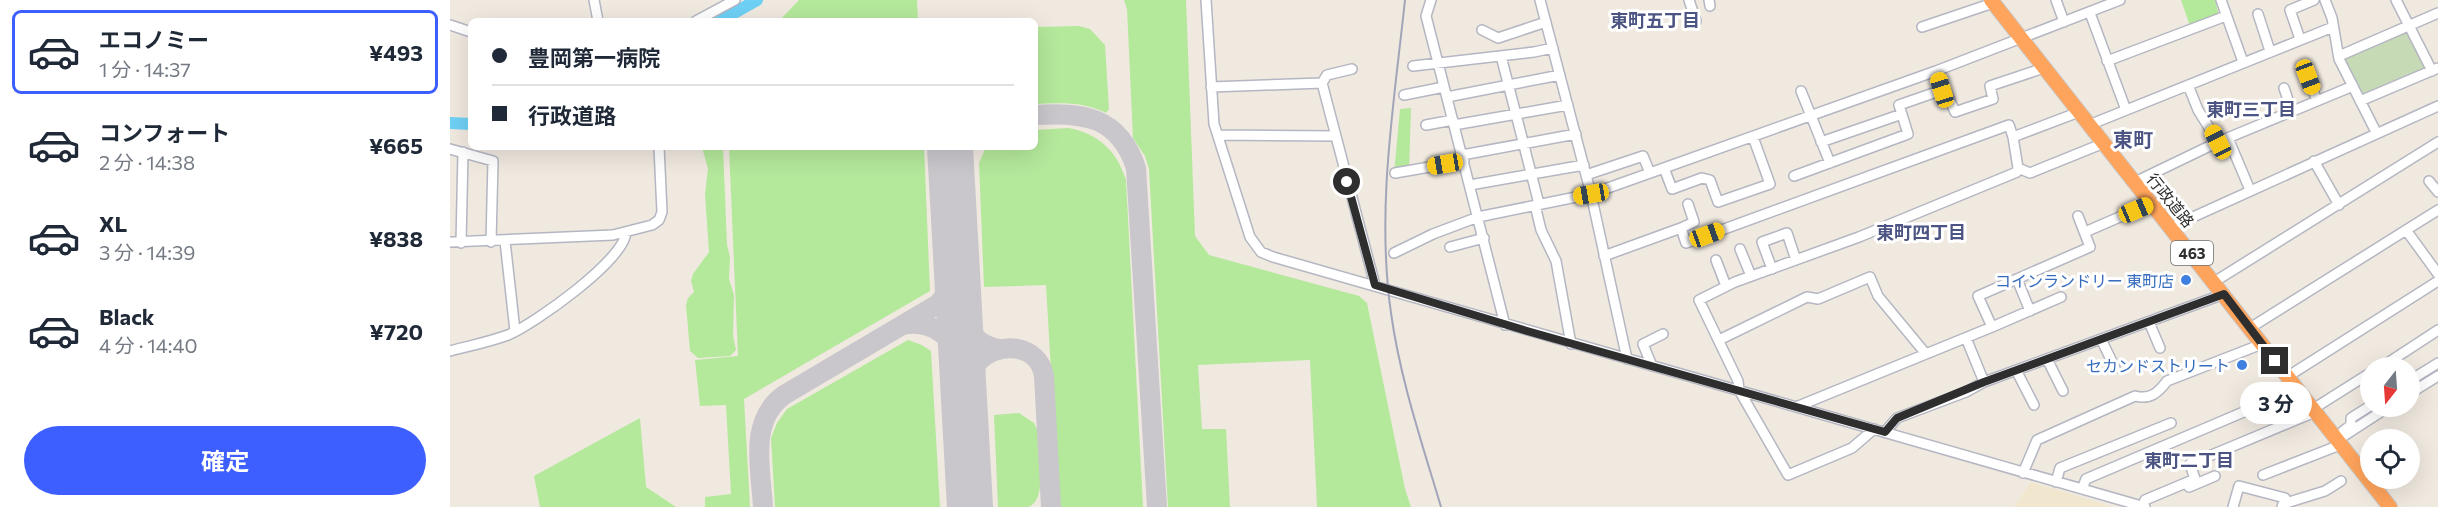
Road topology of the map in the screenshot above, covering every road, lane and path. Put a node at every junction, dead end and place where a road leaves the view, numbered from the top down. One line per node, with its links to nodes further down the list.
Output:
1 (594, 0): 18 (street)
2 (735, 0): 19 (street)
3 (1206, 0): 50 (street)
4 (1431, 0): 37 (street)
5 (1540, 0): 21 (street)
6 (1689, 0): 20 (street)
7 (2056, 0): 22 (street)
8 (2118, 0): 14 (street)
9 (2221, 0): 17 (street)
10 (2314, 0): 31 (street)
11 (2325, 0): 26 (street)
12 (2396, 0): 24 (street)
13 (1992, 1): 25 (street); 30 (highway, 行政道路 / 463)
14 (2090, 13): 22 (street); 36 (street)
15 (2438, 13): 24 (street)
16 (2258, 14): 33 (street)
17 (2226, 16): 36 (street); 38 (street)
18 (597, 18)
19 (702, 18)
20 (1696, 21)
21 (1546, 22): 29 (street); 32 (street)
22 (2064, 22): 30 (street)
23 (450, 26): 28 (street)
24 (2409, 26): 35 (street); 42 (street)
25 (1922, 27)
26 (2333, 27): 31 (street); 35 (street)
27 (1482, 30): 29 (street)
28 (468, 31)
29 (1500, 37): 34 (street)
30 (2021, 38): 40 (highway, 行政道路 / 463); 44 (street)
31 (2300, 39): 33 (street)
32 (1553, 48): 34 (street); 43 (street)
33 (2271, 51): 38 (street)
34 (1504, 55): 37 (street); 47 (street)
35 (2339, 56): 49 (street)
36 (2107, 61): 61 (street)
37 (1438, 62): 39 (street); 51 (street)
38 (2243, 62): 48 (street)
39 (1413, 66)
40 (2044, 68): 53 (street); 62 (highway, 行政道路 / 463)
41 (1352, 69): 46 (street)
42 (2435, 69): 57 (street)
43 (1559, 71): 47 (street); 59 (street)
44 (1936, 71): 53 (street); 66 (street)
45 (2308, 77): 58 (street)
46 (1322, 83): 50 (street); 73 (street)
47 (1507, 85): 56 (street); 64 (street)
48 (2188, 85): 61 (street); 78 (street)
49 (2353, 86): 57 (street); 58 (street)
50 (1211, 87): 72 (street)
51 (1444, 87): 55 (street); 56 (street)
52 (2283, 88): 63 (street)
53 (1942, 90): 65 (street)
54 (1801, 91): 66 (street)
55 (1404, 95)
56 (1447, 97): 67 (street)
57 (2360, 100): 70 (street)
58 (2317, 101): 63 (street)
59 (1568, 105): 64 (street); 71 (street)
60 (2438, 106): 70 (street)
61 (2126, 110): 69 (street)
62 (2079, 112): 69 (highway, 行政道路 / 463); 75 (street)
63 (2292, 112): 76 (street)
64 (1515, 114): 67 (street); 81 (street)
65 (1902, 114): 77 (street); 87 (street)
66 (1810, 116): 74 (street); 77 (street)
67 (1453, 122): 68 (street); 85 (street)
68 (1426, 125)
69 (2089, 125): 80 (highway, 行政道路 / 463)
70 (2376, 132): 86 (street)
71 (1576, 134): 81 (street); 90 (street)
72 (1218, 135): 73 (street); 130 (street)
73 (1335, 136): 130 (street)
74 (1753, 137): 88 (street); 88 (street)
75 (2013, 137): 89 (street); 109 (street)
76 (2228, 138): 78 (street); 98 (street)
77 (1821, 142): 87 (street)
78 (2218, 142): 96 (street)
79 (2438, 142): 104 (street)
80 (2104, 143): 89 (street); 96 (highway, 行政道路 / 463)
81 (1522, 144): 85 (street); 92 (street)
82 (450, 150): 84 (street)
83 (659, 150): 111 (street)
84 (463, 152): 116 (street); 117 (street)
85 (1463, 158): 91 (street); 97 (street)
86 (2314, 161): 98 (street); 104 (street)
87 (1830, 163): 94 (street)
88 (1664, 168): 93 (street)
89 (2018, 168): 123 (street)
90 (1585, 170): 92 (street); 93 (street); 100 (street)
91 (1395, 173)
92 (1531, 174): 97 (street); 102 (street)
93 (1650, 174): 100 (street)
94 (1794, 176)
95 (2429, 181): 99 (street)
96 (2136, 182): 101 (highway, 行政道路 / 463)
97 (1470, 185): 107 (street)
98 (2250, 190): 108 (street)
99 (2438, 192)
100 (1591, 194): 102 (street); 121 (street)
101 (2152, 203): 108 (highway, 行政道路 / 463); 112 (street)
102 (1537, 204): 107 (street); 145 (street)
103 (1688, 204): 109 (street)
104 (2339, 205): 129 (street)
105 (2438, 211): 110 (street)
106 (2078, 216): 112 (street)
107 (1478, 217): 113 (street); 120 (street)
108 (2171, 227): 129 (highway, 行政道路 / 463)
109 (1681, 228): 121 (street)
110 (2406, 230): 125 (street); 138 (street)
111 (626, 232): 114 (street); 140 (street)
112 (2085, 232): 127 (street)
113 (1484, 238): 118 (street); 136 (street)
114 (505, 241): 116 (street); 140 (street)
115 (450, 242): 117 (street)
116 (491, 242): 117 (street)
117 (461, 243)
118 (1450, 247)
119 (1740, 249): 126 (street)
120 (1394, 254)
121 (1604, 256): 151 (street)
122 (1716, 260): 131 (street)
123 (1796, 260): 124 (street); 124 (street)
124 (1772, 269): 126 (street)
125 (2438, 274)
126 (1751, 276): 131 (street)
127 (2017, 279): 134 (street); 137 (street)
128 (2438, 281): 159 (street)
129 (2214, 282): 132 (highway, 行政道路 / 463)
130 (1375, 285): 136 (street)
131 (1726, 286): 144 (street)
132 (2224, 294): 135 (street); 138 (highway, 行政道路 / 463)
133 (2061, 297): 134 (street)
134 (2030, 311): 137 (street)
135 (2149, 322): 143 (street); 147 (street)
136 (1505, 325): 145 (street)
137 (1992, 327): 142 (street)
138 (2250, 328): 146 (highway, 行政道路 / 463)
139 (2438, 330): 150 (street)
140 (515, 331): 148 (street)
141 (1664, 334): 154 (street)
142 (1966, 338): 149 (street); 161 (street)
143 (2101, 339): 152 (street); 155 (street)
144 (1719, 340): 149 (street); 163 (street)
145 (1572, 344): 151 (street)
146 (2262, 344): 159 (highway, 行政道路 / 463); 175 (street)
147 (2160, 348)
148 (450, 351)
149 (1926, 354): 167 (street)
150 (2397, 357)
151 (1626, 359): 154 (street)
152 (2047, 359): 156 (street); 165 (street)
153 (2438, 363): 157 (street)
154 (1652, 366): 163 (street)
155 (2115, 368)
156 (2016, 370): 161 (street); 166 (street)
157 (2420, 374)
158 (2438, 376): 162 (street)
159 (2287, 377): 164 (highway, 行政道路 / 463)
160 (2360, 381): 168 (street)
161 (1984, 382): 173 (street)
162 (2420, 387)
163 (1739, 390): 167 (street); 172 (street)
164 (2297, 390): 168 (highway, 行政道路 / 463); 180 (street)
165 (2063, 391)
166 (2034, 405)
167 (1796, 407): 172 (street)
168 (2314, 411): 174 (highway, 行政道路 / 463); 182 (street)
169 (2360, 412): 174 (street)
170 (2373, 417): 174 (street)
171 (2170, 423): 179 (street)
172 (1874, 429): 173 (street)
173 (1885, 432): 175 (street)
174 (2336, 441): 176 (street); 185 (highway, 行政道路 / 463)
175 (2023, 473): 179 (street)
176 (2263, 475)
177 (2215, 476): 183 (street)
178 (2341, 481): 181 (street)
179 (2056, 482): 180 (street)
180 (2082, 489): 182 (street)
181 (2283, 506): 184 (street)
182 (2144, 507)
183 (2152, 507)
184 (2233, 507)
185 (2390, 507)

